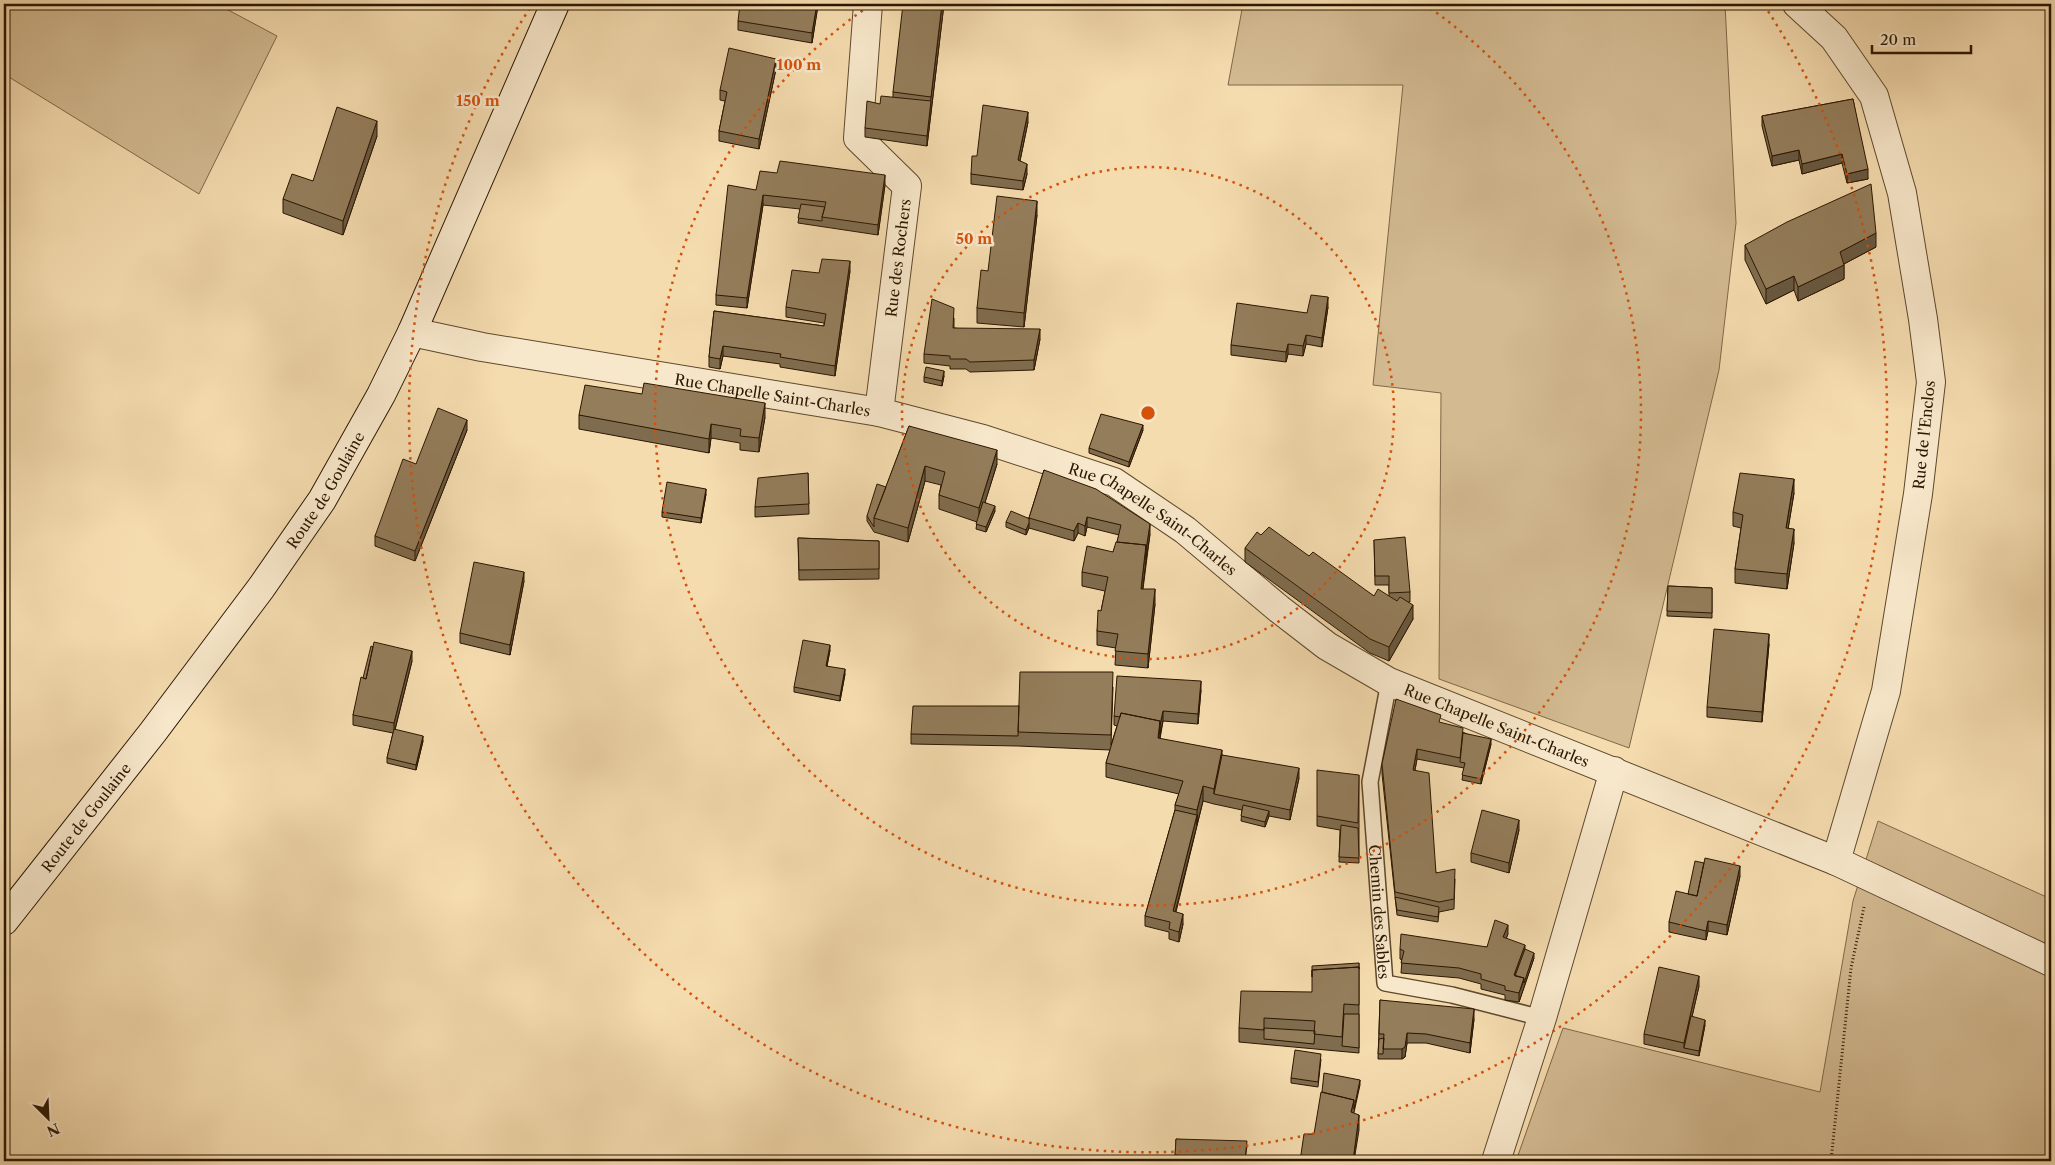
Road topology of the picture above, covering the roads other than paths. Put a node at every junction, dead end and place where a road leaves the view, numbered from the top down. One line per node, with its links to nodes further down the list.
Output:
1 (555, 4): 4 (street, Route de Goulaine)
2 (868, 4): 5 (street, Rue des Rochers)
3 (1797, 4): 8 (street, Rue de l'Enclos)
4 (412, 332): 5 (street, Rue Chapelle Saint-Charles); 9 (street, Route de Goulaine)
5 (879, 412): 6 (street, Rue Chapelle Saint-Charles)
6 (1390, 682): 7 (street, Rue Chapelle Saint-Charles); 11 (lane, Chemin des Sables)
7 (1614, 771): 8 (street, Rue Chapelle Saint-Charles); 11 (street)
8 (1836, 861): 10 (street, Rue Chapelle Saint-Charles)
9 (4, 921)
10 (2051, 962)
11 (1542, 1018): 12 (street)
12 (1496, 1161)

